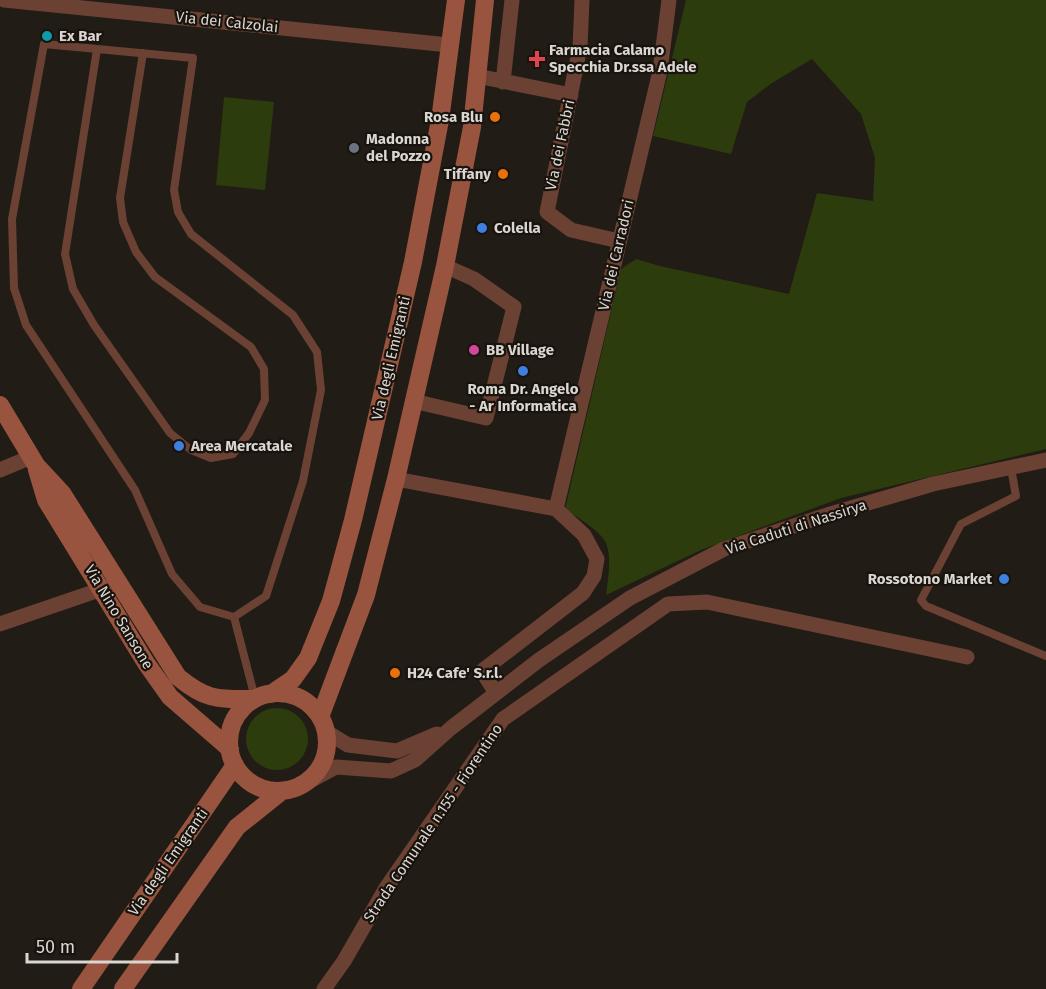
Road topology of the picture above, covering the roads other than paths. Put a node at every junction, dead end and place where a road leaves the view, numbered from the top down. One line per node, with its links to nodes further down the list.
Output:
1 (4, 0): 7 (street, Via dei Calzolai)
2 (456, 0): 7 (main road, Via degli Emigranti)
3 (485, 0): 10 (main road, Via degli Emigranti)
4 (512, 0): 11 (street)
5 (582, 0): 12 (street, Via dei Fabbri)
6 (669, 0): 13 (street, Via dei Carradori)
7 (449, 45): 29 (main road, Via degli Emigranti)
8 (97, 49): 9 (lane); 9 (lane); 24 (lane)
9 (143, 53): 24 (lane)
10 (477, 76): 11 (street); 14 (main road, Via degli Emigranti)
11 (503, 82): 12 (street)
12 (571, 95): 13 (street, Via dei Fabbri)
13 (619, 241): 22 (street, Via dei Carradori)
14 (445, 266): 15 (main road, Via degli Emigranti); 15 (street, Via degli Emigranti)
15 (413, 400): 21 (main road, Via degli Emigranti)
16 (0, 405): 18 (main road, Via Nino Sansone)
17 (1046, 460): 19 (street, Via Caduti di Nassirya)
18 (34, 461): 20 (street); 23 (main road, Via Nino Sansone)
19 (1011, 468): 26 (lane); 28 (street, Via Caduti di Nassirya)
20 (0, 470)
21 (396, 479): 22 (street); 30 (main road, Via degli Emigranti)
22 (556, 509): 28 (street)
23 (110, 586): 25 (street); 29 (main road, Via Nino Sansone); 32 (main road, Via Nino Sansone)
24 (234, 617): 29 (lane)
25 (0, 624)
26 (1046, 656)
27 (967, 657): 36 (street, Strada Comunale n.155 - Fiorentino)
28 (496, 693): 31 (street, Via Caduti di Nassirya)
29 (263, 696): 30 (main road); 32 (main road, Via degli Emigranti)
30 (323, 724): 31 (street, Via Caduti di Nassirya); 33 (main road, Via degli Emigranti)
31 (451, 728): 33 (street, Via Caduti di Nassirya)
32 (232, 757): 33 (main road); 34 (main road, Via degli Emigranti)
33 (291, 789): 35 (main road, Via degli Emigranti)
34 (81, 989)
35 (123, 989)
36 (324, 989)

